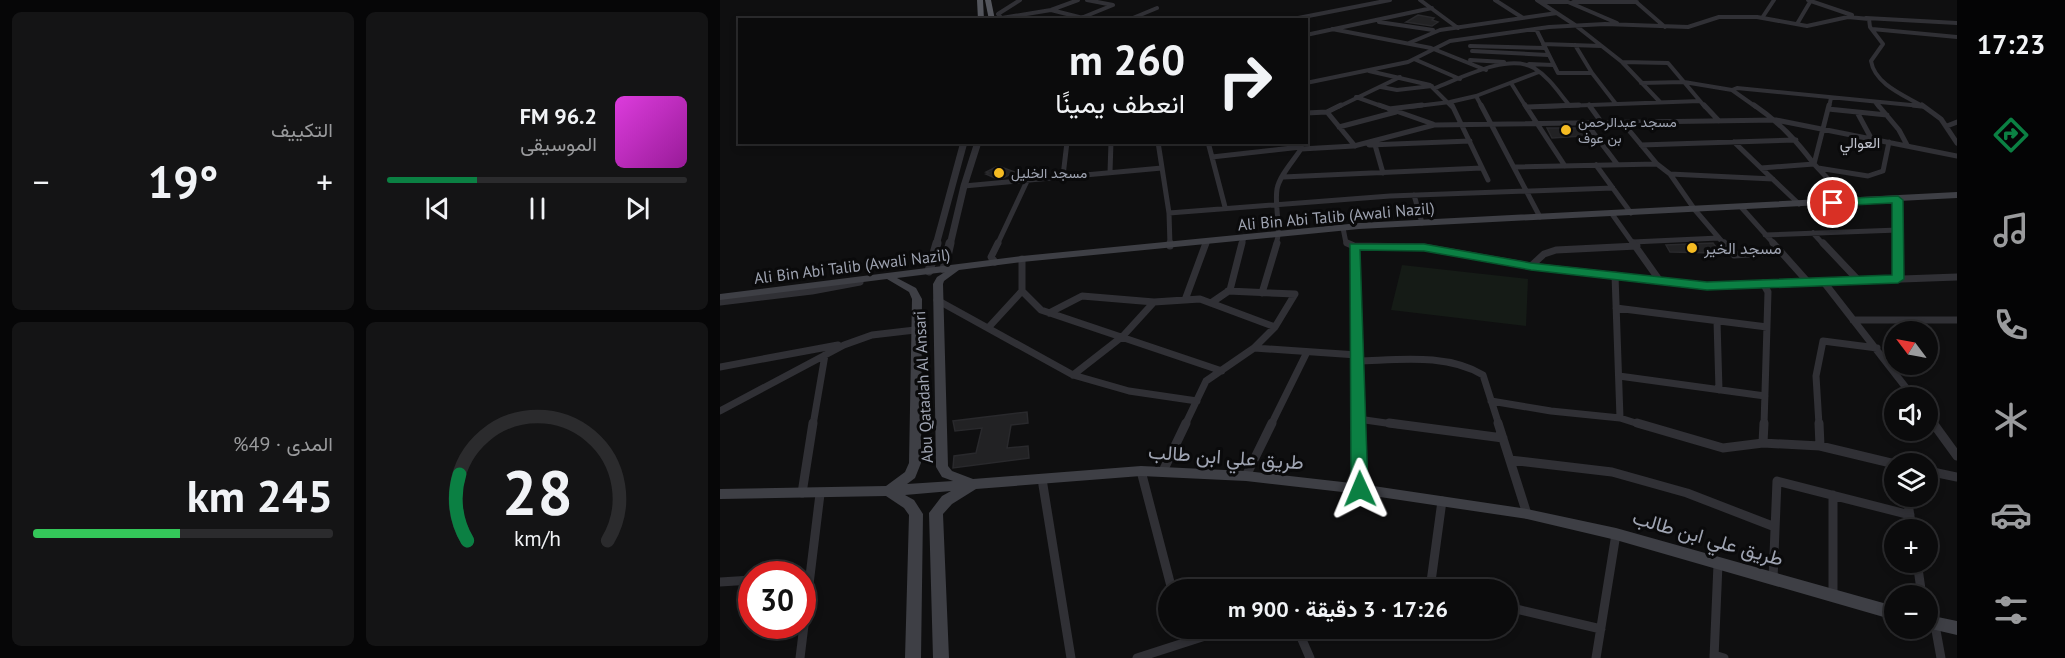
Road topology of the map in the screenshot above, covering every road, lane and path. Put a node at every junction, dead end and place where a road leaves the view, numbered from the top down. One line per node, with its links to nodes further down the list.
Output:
1 (980, 0): 23 (highway)
2 (988, 0): 24 (highway)
3 (1020, 0): 25 (street)
4 (1060, 0): 16 (street)
5 (1078, 0): 16 (street)
6 (1088, 0): 27 (street)
7 (1356, 0): 17 (street)
8 (1390, 0): 17 (street)
9 (1420, 0): 19 (street)
10 (1495, 0): 30 (street)
11 (1774, 0): 31 (street)
12 (1538, 1): 15 (street); 21 (street)
13 (1636, 1): 15 (street); 38 (street)
14 (1809, 1): 22 (street); 34 (street)
15 (1568, 2): 37 (street)
16 (1071, 3): 20 (street)
17 (1360, 5): 29 (street)
18 (1157, 8): 28 (street)
19 (1432, 8): 33 (street); 39 (street)
20 (1051, 10): 26 (street); 27 (street)
21 (1557, 13): 30 (street); 36 (street)
22 (1858, 17): 32 (street); 34 (street)
23 (980, 18)
24 (992, 18)
25 (1002, 18)
26 (1008, 18)
27 (1082, 18)
28 (1133, 18)
29 (1298, 18)
30 (1523, 18): 39 (street)
31 (1762, 18): 34 (street); 38 (street)
32 (1866, 18): 35 (street); 42 (street)
33 (1374, 21): 41 (street); 43 (street)
34 (1797, 24)
35 (1957, 24)
36 (1575, 25): 37 (street); 40 (street); 50 (street)
37 (1621, 25): 38 (street)
38 (1665, 27)
39 (1458, 28): 43 (street)
40 (1536, 28): 46 (street); 49 (street)
41 (1332, 29): 44 (street); 47 (street)
42 (1872, 29): 45 (street); 84 (street)
43 (1437, 31): 47 (street)
44 (1308, 34)
45 (1957, 37)
46 (1466, 38): 51 (street); 52 (street)
47 (1409, 43): 51 (street)
48 (1575, 45): 49 (street); 50 (street); 64 (street)
49 (1544, 46): 52 (street); 54 (street)
50 (1601, 46): 58 (street)
51 (1437, 48): 55 (street); 56 (street)
52 (1471, 49): 53 (street); 56 (street)
53 (1503, 53): 54 (street); 59 (street)
54 (1548, 55): 60 (street)
55 (1414, 59): 61 (street); 66 (street)
56 (1468, 60): 57 (street); 62 (street)
57 (1506, 62): 59 (street); 62 (street)
58 (1622, 62): 68 (street); 70 (street)
59 (1523, 63): 60 (street); 63 (street)
60 (1553, 65): 64 (street)
61 (1366, 70): 65 (street); 67 (street)
62 (1486, 70): 66 (street)
63 (1539, 72): 69 (street); 82 (street)
64 (1592, 73): 81 (street)
65 (1400, 77): 71 (street); 72 (street)
66 (1460, 79): 72 (street)
67 (1308, 82)
68 (1684, 82): 70 (street); 73 (street); 77 (street)
69 (1511, 83): 74 (street); 85 (street)
70 (1641, 83): 79 (street)
71 (1380, 86): 72 (street); 75 (street)
72 (1433, 87): 78 (street)
73 (1732, 90): 76 (street); 93 (street)
74 (1476, 96): 78 (street); 102 (street)
75 (1356, 97): 86 (street); 88 (street)
76 (1831, 98): 80 (street); 87 (street)
77 (1700, 101): 79 (street); 94 (street)
78 (1450, 102): 86 (street); 101 (street)
79 (1660, 102): 81 (street)
80 (1875, 102): 84 (street); 92 (street)
81 (1616, 104): 83 (street)
82 (1570, 105): 83 (street); 85 (street)
83 (1589, 105): 97 (street)
84 (1924, 106): 103 (street)
85 (1527, 107): 99 (street)
86 (1389, 109): 89 (street)
87 (1828, 109): 90 (street); 105 (street)
88 (1327, 112): 91 (street); 104 (street)
89 (1396, 112): 100 (street); 104 (street)
90 (1857, 112): 92 (street); 106 (street)
91 (1308, 113)
92 (1887, 115): 122 (street)
93 (1776, 120): 94 (street); 105 (street); 107 (street)
94 (1719, 121): 98 (street)
95 (1957, 122): 103 (street)
96 (1586, 123): 97 (street); 99 (street); 127 (street)
97 (1602, 123): 98 (street)
98 (1623, 123): 119 (street)
99 (1538, 124): 102 (street); 128 (street)
100 (1434, 125): 101 (street); 121 (street)
101 (1463, 125): 102 (street); 108 (street)
102 (1492, 125): 130 (street)
103 (1947, 126): 111 (street)
104 (1339, 127): 121 (street)
105 (1824, 128): 106 (street); 129 (street)
106 (1871, 138): 110 (street)
107 (1796, 140): 109 (street); 129 (street)
108 (1470, 141): 118 (street); 132 (street)
109 (1734, 142): 119 (street); 133 (street)
110 (1889, 142): 122 (street); 129 (street)
111 (1957, 143)
112 (963, 144): 176 (street)
113 (977, 144): 142 (street)
114 (1068, 144): 137 (street)
115 (1112, 144): 134 (street)
116 (1158, 144): 131 (street)
117 (1209, 144): 124 (street)
118 (1376, 145): 121 (street); 135 (street)
119 (1641, 145): 125 (street)
120 (1301, 146): 121 (street); 124 (street); 138 (street)
121 (1354, 146)
122 (1907, 146): 123 (street)
123 (1957, 156)
124 (1212, 157): 151 (street)
125 (1657, 164): 127 (street); 136 (street)
126 (1596, 165): 127 (street); 128 (street); 143 (street)
127 (1617, 165)
128 (1565, 166): 130 (street)
129 (1816, 166): 133 (street); 149 (street)
130 (1514, 167): 144 (street)
131 (1162, 168): 134 (street); 154 (street)
132 (1482, 168): 135 (street); 140 (street)
133 (1761, 168): 141 (street)
134 (1110, 172): 137 (street)
135 (1383, 173): 138 (street)
136 (1670, 174): 141 (street); 153 (street)
137 (1063, 176): 139 (street)
138 (1283, 177): 148 (street)
139 (1028, 179): 142 (street); 172 (street)
140 (1488, 180)
141 (1773, 180): 150 (street)
142 (964, 186): 175 (street)
143 (1613, 188): 144 (street); 155 (street)
144 (1525, 189): 145 (street); 157 (street)
145 (1414, 195): 148 (street); 158 (street)
146 (1957, 195): 147 (main road, Ali Bin Abi Talib (Awali Nazil))
147 (1898, 200): 149 (main road, Ali Bin Abi Talib (Awali Nazil)); 160 (street)
148 (1276, 202): 151 (street); 161 (street)
149 (1850, 202): 150 (main road, Ali Bin Abi Talib (Awali Nazil))
150 (1799, 204): 152 (main road, Ali Bin Abi Talib (Awali Nazil))
151 (1225, 207): 154 (street)
152 (1741, 207): 153 (main road, Ali Bin Abi Talib (Awali Nazil)); 163 (street)
153 (1695, 210): 155 (main road, Ali Bin Abi Talib (Awali Nazil)); 165 (street)
154 (1168, 213): 168 (street)
155 (1631, 213): 156 (main road, Ali Bin Abi Talib (Awali Nazil))
156 (1612, 214): 157 (main road, Ali Bin Abi Talib (Awali Nazil)); 167 (street)
157 (1540, 217): 158 (main road, Ali Bin Abi Talib (Awali Nazil))
158 (1422, 223): 159 (main road, Ali Bin Abi Talib (Awali Nazil))
159 (1343, 228): 161 (main road, Ali Bin Abi Talib (Awali Nazil)); 169 (street)
160 (1898, 230): 162 (street); 180 (street)
161 (1280, 233): 164 (main road, Ali Bin Abi Talib (Awali Nazil)); 188 (street)
162 (1813, 233): 163 (street); 181 (street)
163 (1765, 235): 170 (street)
164 (1244, 237): 166 (main road, Ali Bin Abi Talib (Awali Nazil)); 187 (street)
165 (1719, 238): 167 (street); 170 (street)
166 (1206, 242): 168 (main road, Ali Bin Abi Talib (Awali Nazil)); 192 (street)
167 (1635, 244): 173 (street); 182 (street)
168 (1170, 246): 171 (main road, Ali Bin Abi Talib (Awali Nazil))
169 (1354, 246): 173 (street); 211 (street)
170 (1781, 252): 183 (street)
171 (1022, 259): 172 (main road, Ali Bin Abi Talib (Awali Nazil)); 186 (street)
172 (995, 262): 174 (main road, Ali Bin Abi Talib (Awali Nazil))
173 (1531, 266): 177 (street)
174 (960, 267): 175 (main road, Ali Bin Abi Talib (Awali Nazil)); 191 (main road, Abu Qatadah Al Ansari)
175 (944, 269): 176 (main road, Ali Bin Abi Talib (Awali Nazil))
176 (929, 271): 179 (main road, Ali Bin Abi Talib (Awali Nazil))
177 (1615, 275): 182 (street); 196 (street)
178 (1957, 277): 180 (street)
179 (885, 278): 189 (main road, Ali Bin Abi Talib (Awali Nazil)); 190 (street); 204 (main road, Abu Qatadah Al Ansari)
180 (1898, 279): 181 (street)
181 (1858, 280): 184 (street)
182 (1660, 281): 185 (street)
183 (1807, 281): 184 (street); 185 (street)
184 (1823, 281): 198 (street)
185 (1762, 283): 202 (street)
186 (1022, 291): 197 (street); 203 (street)
187 (1228, 291): 188 (street); 194 (street)
188 (1262, 293): 201 (street)
189 (720, 299): 190 (street)
190 (736, 300): 195 (street)
191 (938, 300): 203 (street); 237 (main road, Abu Qatadah Al Ansari)
192 (1185, 300): 193 (street); 194 (street)
193 (1154, 302): 197 (street); 205 (street)
194 (1211, 303): 201 (street)
195 (720, 308)
196 (1616, 308): 200 (street); 215 (street)
197 (1049, 313): 205 (street)
198 (1853, 320): 199 (street); 208 (street)
199 (1957, 320)
200 (1717, 321): 202 (street); 217 (street)
201 (1275, 327): 207 (street)
202 (1767, 327): 218 (street)
203 (988, 328): 214 (street)
204 (915, 330): 206 (street); 239 (main road, Abu Qatadah Al Ansari)
205 (1123, 336): 213 (street); 214 (street)
206 (852, 342): 210 (street); 212 (street)
207 (1254, 348): 209 (street); 213 (street)
208 (1877, 348): 216 (street); 227 (street)
209 (1306, 352): 211 (street); 234 (street)
210 (825, 355): 221 (street); 240 (street)
211 (1357, 358): 220 (street); 223 (street)
212 (720, 367)
213 (1222, 370): 219 (street)
214 (1073, 375): 219 (street)
215 (1619, 376): 217 (street); 222 (street)
216 (1906, 387)
217 (1719, 390): 218 (street)
218 (1765, 396): 226 (street)
219 (1197, 401): 232 (street)
220 (1491, 401): 222 (street); 225 (street)
221 (720, 411)
222 (1620, 418): 226 (street)
223 (1358, 419): 225 (street); 238 (street)
224 (1938, 430): 228 (street)
225 (1503, 438): 229 (street)
226 (1763, 443): 227 (street)
227 (1820, 446): 230 (street)
228 (1957, 456)
229 (1510, 460): 246 (street); 249 (street)
230 (1884, 461)
231 (1141, 471): 232 (main road, طريق علي ابن طالب); 236 (main road, طريق علي ابن طالب); 253 (street)
232 (1163, 471): 234 (main road, طريق علي ابن طالب)
233 (1938, 473): 235 (street)
234 (1246, 476): 238 (main road, طريق علي ابن طالب)
235 (1957, 477)
236 (1042, 479): 237 (main road, طريق علي ابن طالب); 274 (street)
237 (974, 483): 239 (main road, طريق علي ابن طالب); 273 (main road)
238 (1360, 489): 244 (main road, طريق علي ابن طالب)
239 (888, 491): 242 (main road, طريق علي ابن طالب); 272 (main road)
240 (802, 493): 241 (main road, طريق علي ابن طالب); 242 (main road, طريق علي ابن طالب)
241 (720, 494)
242 (820, 494): 251 (street)
243 (1833, 495): 247 (street); 249 (street); 258 (street)
244 (1442, 501): 246 (main road, طريق علي ابن طالب); 254 (street)
245 (1909, 507): 247 (street)
246 (1527, 514): 250 (main road, طريق علي ابن طالب)
247 (1910, 515): 248 (street)
248 (1911, 519)
249 (1775, 527): 255 (street)
250 (1617, 534): 252 (main road, طريق علي ابن طالب); 263 (street)
251 (809, 561)
252 (1718, 564): 255 (main road, طريق علي ابن طالب); 270 (street)
253 (1169, 579)
254 (1432, 579)
255 (1773, 579): 258 (main road, طريق علي ابن طالب)
256 (738, 581): 257 (street)
257 (720, 582)
258 (1833, 596): 260 (main road, طريق علي ابن طالب)
259 (1518, 609): 263 (street)
260 (1884, 610)
261 (1938, 624): 262 (main road)
262 (1957, 628)
263 (1601, 629): 277 (street)
264 (801, 639): 271 (street)
265 (1184, 639): 269 (street)
266 (1195, 639): 269 (street)
267 (1302, 639): 276 (street)
268 (1936, 639): 278 (street)
269 (1185, 642): 275 (street)
270 (1717, 657)
271 (800, 658)
272 (913, 658)
273 (941, 658)
274 (1071, 658)
275 (1137, 658)
276 (1310, 658)
277 (1596, 658)
278 (1941, 658)

